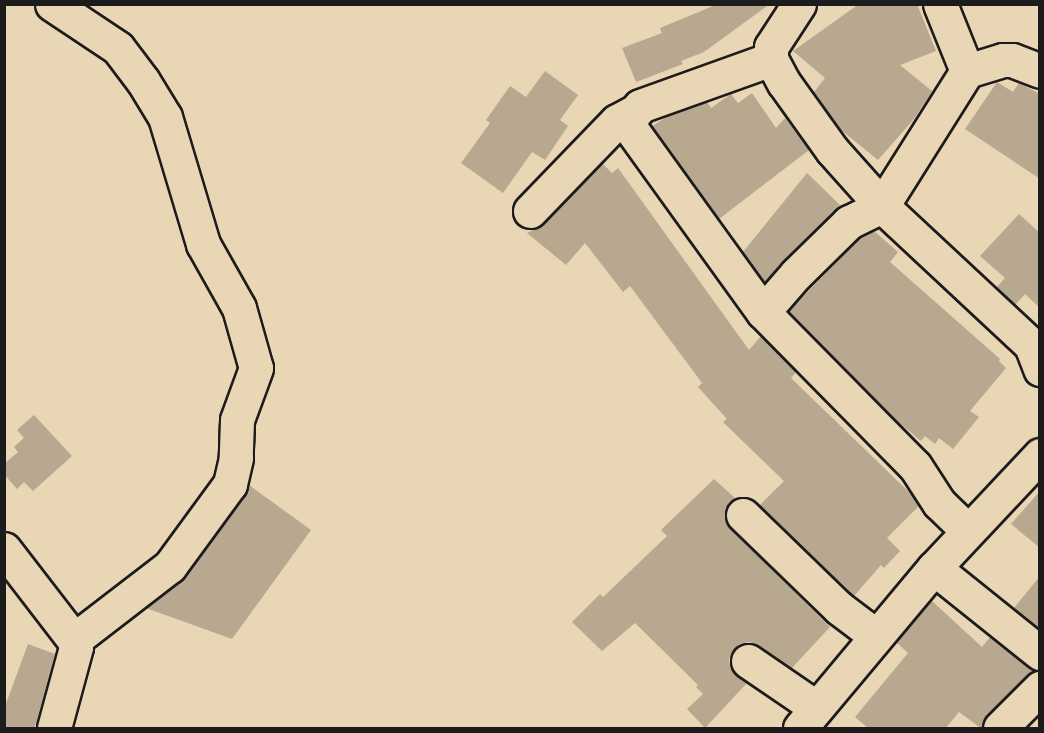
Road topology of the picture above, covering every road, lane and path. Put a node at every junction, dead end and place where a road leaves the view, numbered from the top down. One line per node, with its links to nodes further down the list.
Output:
1 (52, 4): 18 (street)
2 (799, 4): 4 (street)
3 (940, 4): 5 (street)
4 (771, 59): 7 (street); 8 (street)
5 (967, 71): 6 (street); 8 (street)
6 (1040, 71)
7 (634, 112): 9 (street); 10 (street)
8 (882, 206): 10 (street); 11 (street)
9 (530, 211)
10 (763, 312): 14 (street)
11 (1040, 369)
12 (1040, 455): 14 (street)
13 (743, 514): 17 (street)
14 (965, 528): 16 (street)
15 (4, 549): 18 (street)
16 (934, 568): 17 (street); 19 (street)
17 (874, 634): 22 (street)
18 (74, 640): 23 (street)
19 (1040, 653)
20 (748, 661): 22 (street)
21 (1040, 688): 24 (street)
22 (810, 714)
23 (54, 729)
24 (1000, 729)

